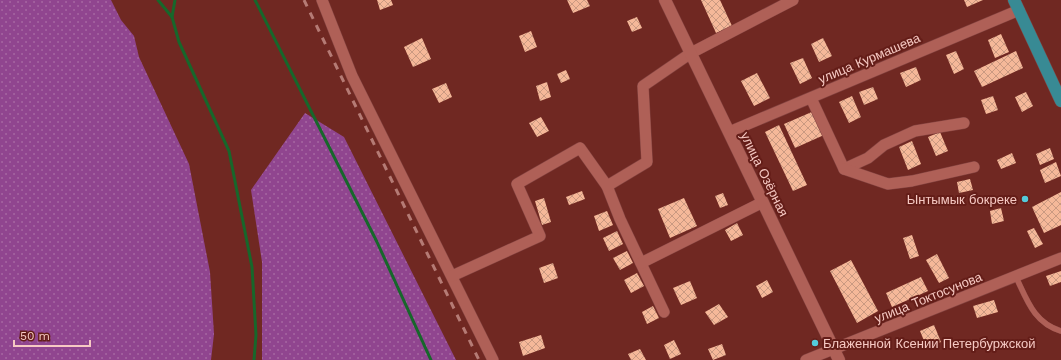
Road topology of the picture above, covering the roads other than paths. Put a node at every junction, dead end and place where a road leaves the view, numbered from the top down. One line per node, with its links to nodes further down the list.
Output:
1 (322, 0): 16 (street)
2 (665, 0): 5 (street, улица Озёрная)
3 (792, 0): 5 (street)
4 (1017, 5): 6 (street, улица Курмашева); 7 (highway)
5 (691, 53): 9 (street, улица Озёрная); 12 (street)
6 (811, 98): 9 (street, улица Курмашева); 11 (street)
7 (1061, 101)
8 (964, 123): 11 (street)
9 (729, 132): 13 (street, улица Озёрная)
10 (974, 167): 11 (street)
11 (844, 169)
12 (606, 186): 15 (street); 16 (street)
13 (763, 202): 15 (street); 20 (street, улица Озёрная)
14 (1061, 258): 17 (street, улица Токтосунова)
15 (641, 263): 18 (street)
16 (452, 276): 21 (street)
17 (1016, 277): 19 (lane); 20 (street, улица Токтосунова)
18 (664, 312)
19 (1061, 331)
20 (837, 355): 22 (street, улица Токтосунова)
21 (493, 360)
22 (806, 360)

